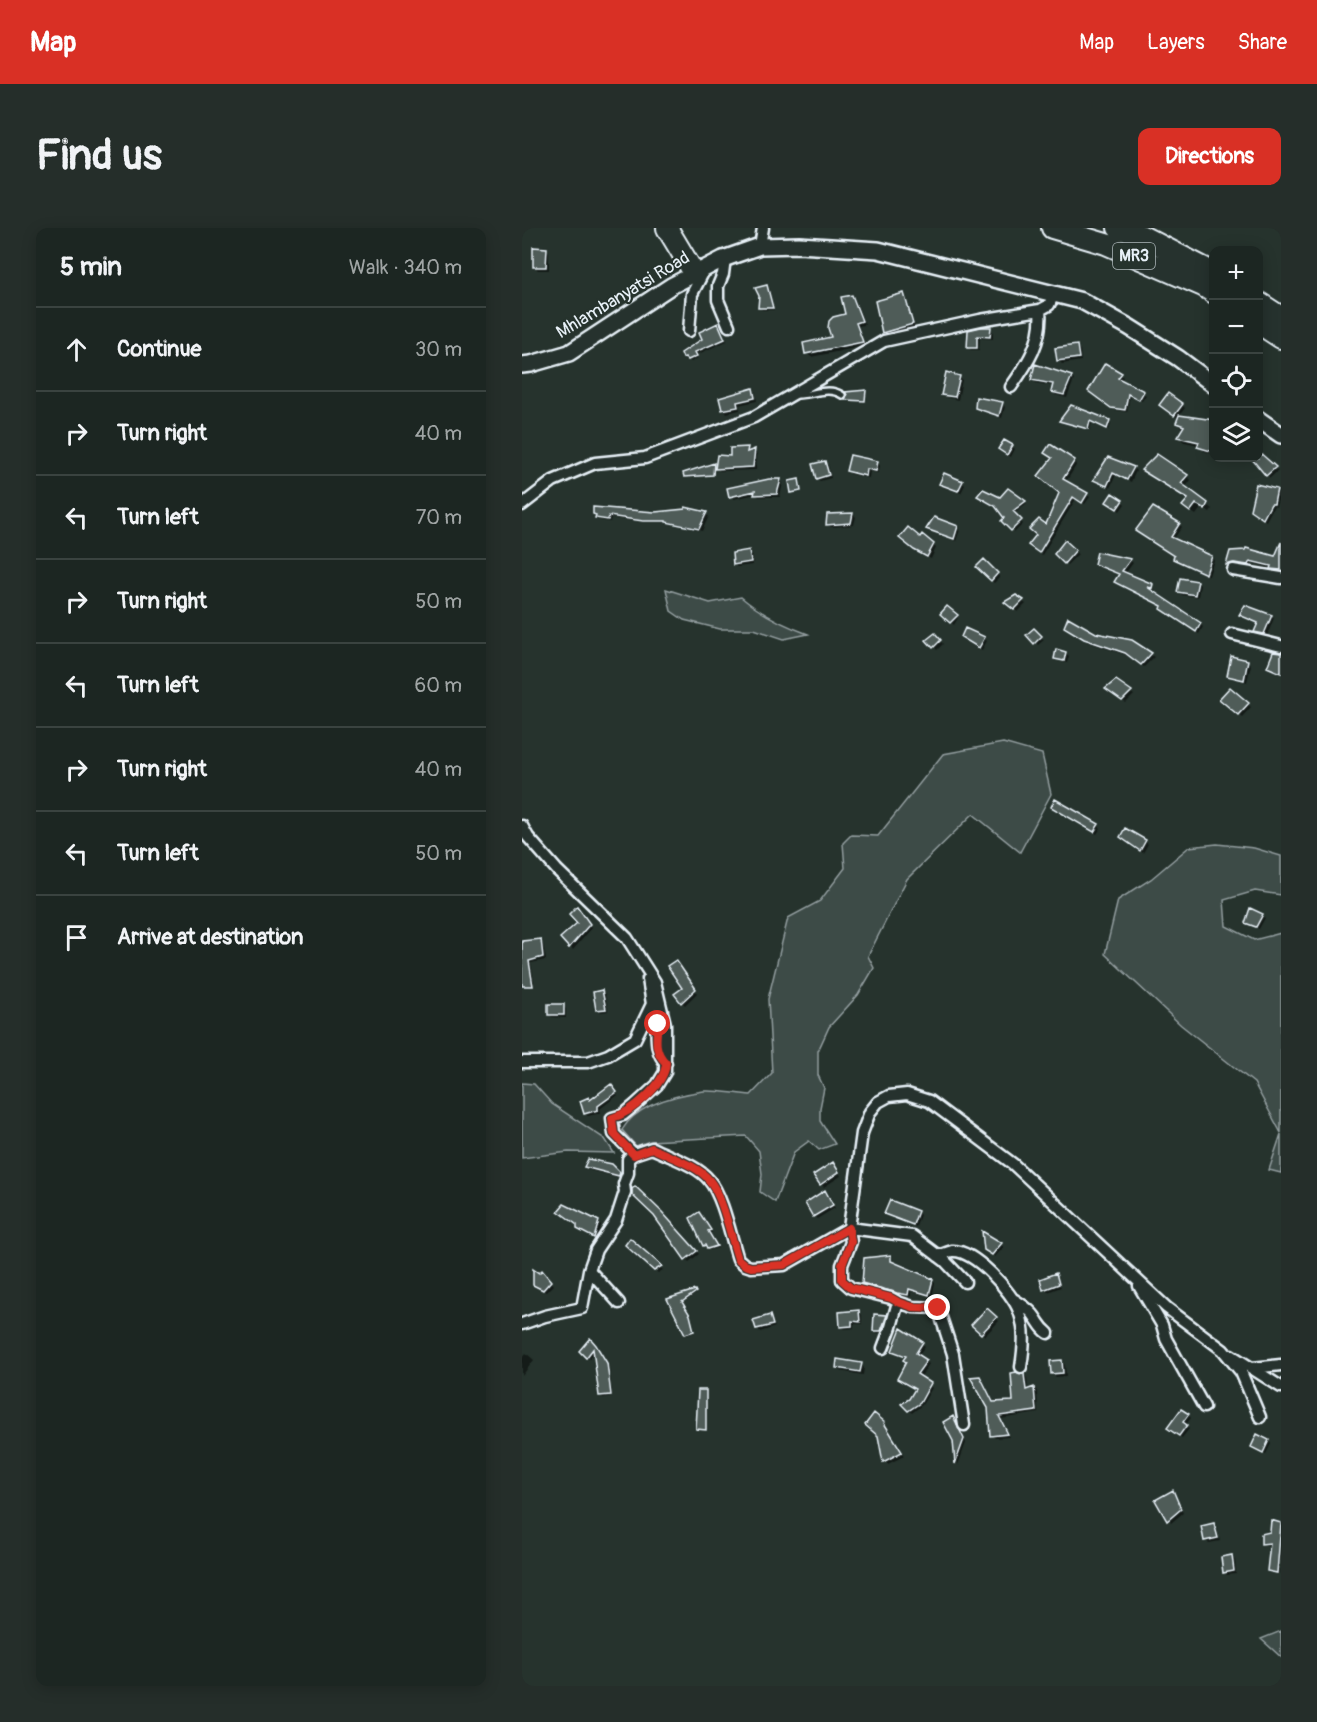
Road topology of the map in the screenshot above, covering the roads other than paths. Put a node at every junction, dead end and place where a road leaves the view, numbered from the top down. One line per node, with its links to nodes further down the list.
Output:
1 (667, 228): 8 (highway)
2 (763, 228): 5 (street)
3 (1052, 228): 9 (highway, MR3)
4 (1118, 228): 7 (highway, MR3)
5 (760, 246): 6 (main road, Mhlambanyatsi Road); 10 (main road, Mhlambanyatsi Road)
6 (725, 258): 8 (main road, Mhlambanyatsi Road); 14 (street)
7 (1209, 270)
8 (700, 271): 16 (street); 18 (main road, Mhlambanyatsi Road)
9 (1209, 290)
10 (1054, 294): 12 (street); 19 (main road, Mhlambanyatsi Road)
11 (1263, 305): 13 (highway)
12 (1040, 310): 20 (street); 21 (street)
13 (1281, 317)
14 (729, 326)
15 (1263, 326): 17 (highway)
16 (689, 331)
17 (1281, 338)
18 (522, 364)
19 (1209, 381)
20 (1011, 387)
21 (793, 395): 22 (lane); 25 (street)
22 (842, 395)
23 (1263, 422): 24 (main road)
24 (1281, 435)
25 (522, 505)
26 (1233, 570): 27 (street)
27 (1281, 578)
28 (1232, 634): 29 (street)
29 (1281, 646)
30 (523, 830): 31 (street)
31 (645, 964): 32 (street); 34 (street)
32 (652, 1004): 33 (street); 34 (street)
33 (522, 1062)
34 (666, 1063): 35 (street)
35 (634, 1155): 36 (street); 38 (street)
36 (849, 1228): 37 (street); 39 (street); 42 (street)
37 (938, 1256): 40 (street); 41 (street)
38 (590, 1270): 43 (street); 44 (street)
39 (1134, 1278): 47 (street); 52 (street)
40 (965, 1282)
41 (1012, 1298): 45 (street); 49 (street)
42 (898, 1302): 46 (street); 54 (street)
43 (619, 1303)
44 (522, 1324)
45 (1048, 1333)
46 (883, 1348)
47 (1223, 1350): 50 (street); 53 (street)
48 (1281, 1365): 50 (street)
49 (1021, 1367)
50 (1252, 1368): 51 (street)
51 (1281, 1387)
52 (1204, 1407)
53 (1260, 1417)
54 (964, 1425)

